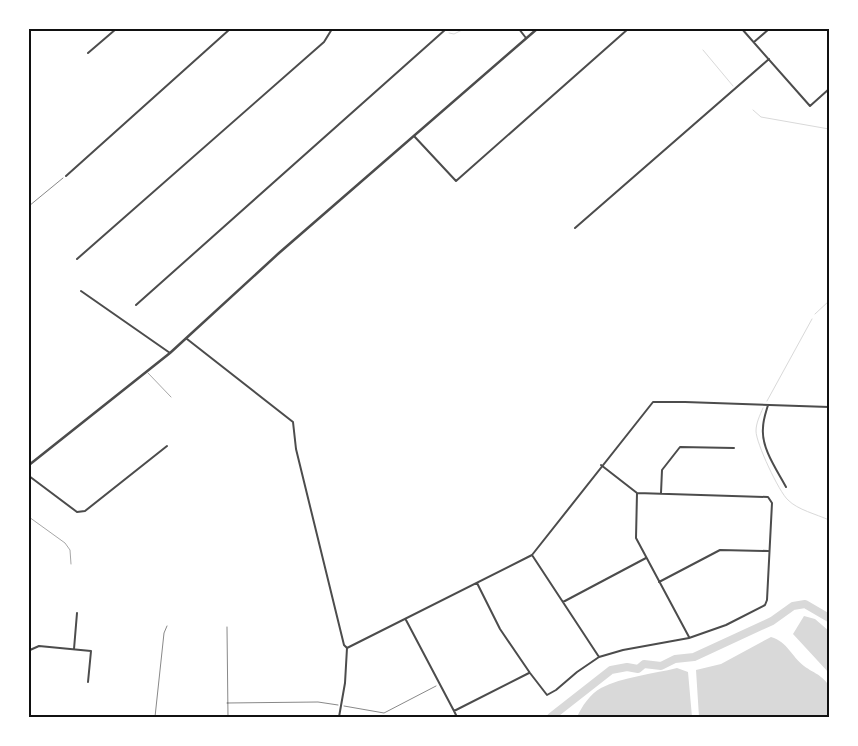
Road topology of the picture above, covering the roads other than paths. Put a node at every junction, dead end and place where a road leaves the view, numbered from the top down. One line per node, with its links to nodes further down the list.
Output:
1 (116, 29): 12 (street)
2 (230, 29): 16 (street)
3 (332, 29): 18 (street)
4 (446, 29): 20 (street)
5 (519, 29): 10 (street)
6 (536, 29): 10 (street)
7 (628, 29): 15 (street)
8 (742, 29): 11 (street)
9 (769, 29): 11 (street)
10 (526, 38): 15 (street)
11 (754, 42): 13 (street)
12 (88, 53)
13 (769, 59): 14 (street); 17 (street)
14 (829, 89)
15 (414, 136): 21 (street)
16 (66, 176)
17 (575, 228)
18 (77, 259)
19 (81, 291): 22 (street)
20 (136, 305)
21 (187, 339): 22 (street); 47 (street)
22 (170, 353): 23 (street)
23 (147, 372): 24 (lane); 29 (street)
24 (170, 397)
25 (768, 405): 26 (street); 30 (street); 32 (street)
26 (829, 407)
27 (167, 446): 31 (street)
28 (734, 448): 34 (street)
29 (29, 465)
30 (602, 465): 33 (street); 37 (street)
31 (29, 476)
32 (786, 487)
33 (637, 493): 34 (street); 38 (street)
34 (661, 493): 36 (street)
35 (29, 517): 39 (lane)
36 (768, 551): 40 (street); 45 (street)
37 (532, 555): 41 (street); 42 (street)
38 (646, 558): 40 (street); 42 (street)
39 (71, 564)
40 (659, 582): 45 (street)
41 (477, 583): 44 (street); 51 (street)
42 (563, 602): 50 (street)
43 (77, 613): 48 (street)
44 (406, 620): 47 (street); 54 (street)
45 (689, 638): 50 (street)
46 (29, 646): 49 (street)
47 (347, 648): 55 (street)
48 (74, 649): 49 (street); 52 (street)
49 (30, 650): 53 (street)
50 (599, 657): 51 (street)
51 (530, 673): 54 (street)
52 (88, 682)
53 (29, 698)
54 (454, 711): 56 (street)
55 (339, 717)
56 (457, 717)

